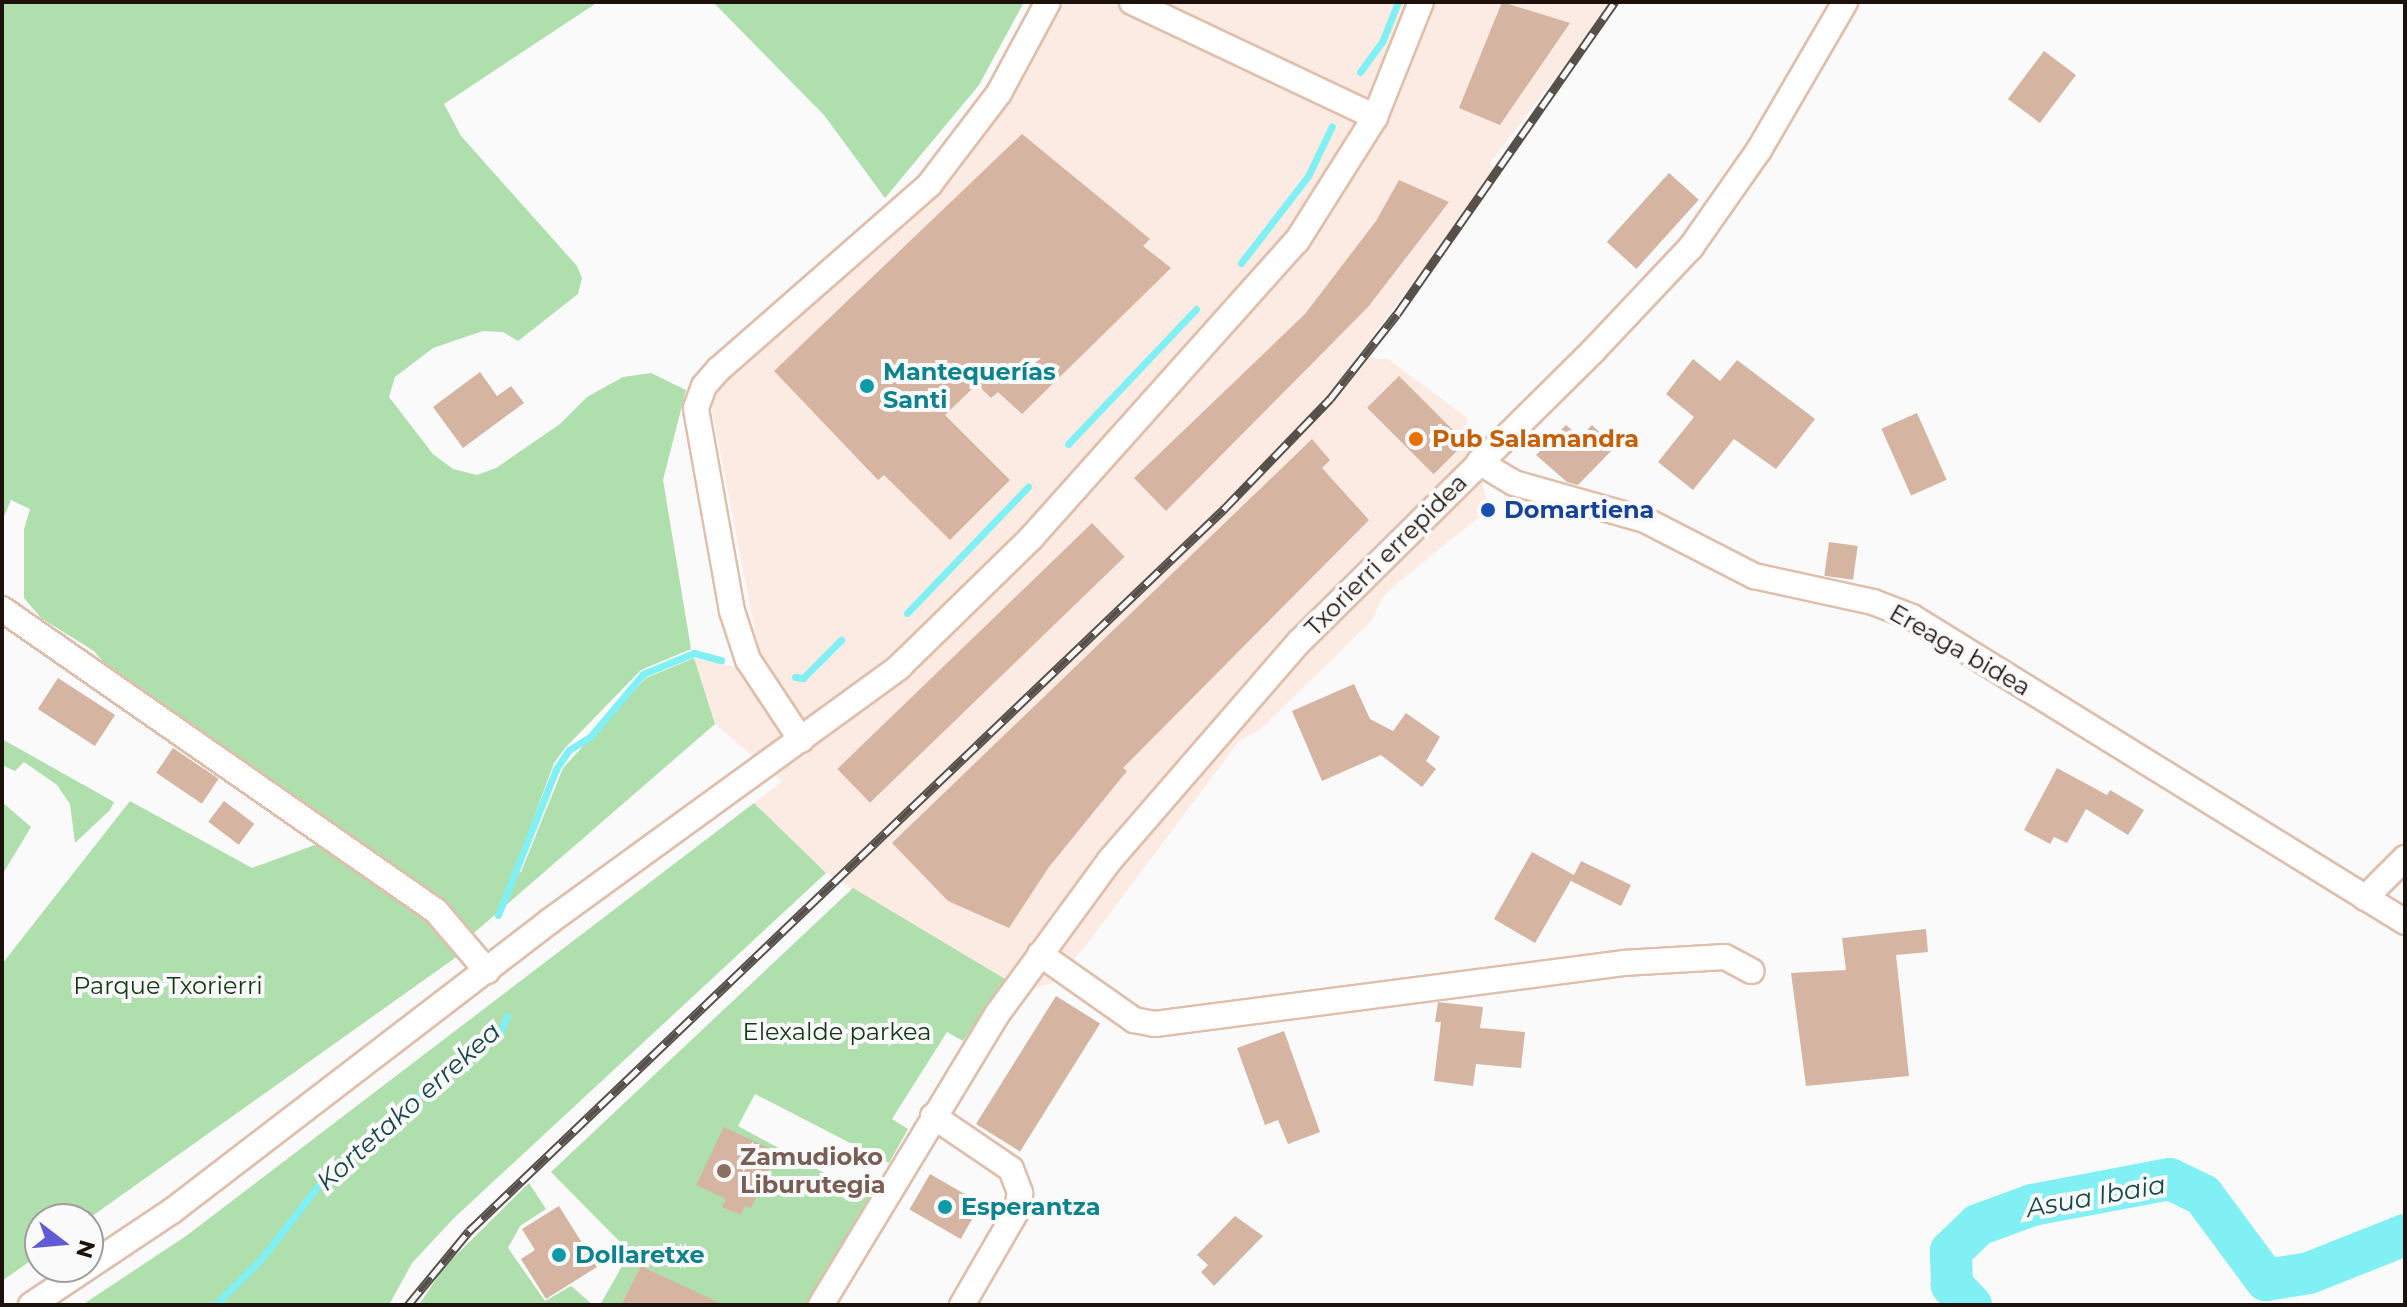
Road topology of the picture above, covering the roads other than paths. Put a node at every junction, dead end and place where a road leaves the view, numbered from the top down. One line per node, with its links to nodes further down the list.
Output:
1 (1048, 2): 8 (street)
2 (1132, 2): 5 (street)
3 (1421, 2): 5 (street)
4 (1845, 2): 6 (street, Txorierri errepidea)
5 (1375, 117): 8 (street)
6 (1479, 462): 10 (street, Ereaga bidea); 12 (street, Txorierri errepidea)
7 (2, 609): 13 (street)
8 (801, 740): 13 (street)
9 (2405, 858): 10 (street)
10 (2365, 898): 11 (street, Ereaga bidea)
11 (2405, 922)
12 (1040, 954): 14 (street); 15 (street, Txorierri errepidea)
13 (487, 971): 16 (street)
14 (1751, 971)
15 (933, 1116): 17 (street, Txorierri errepidea); 18 (street)
16 (31, 1305)
17 (821, 1305)
18 (962, 1305)

